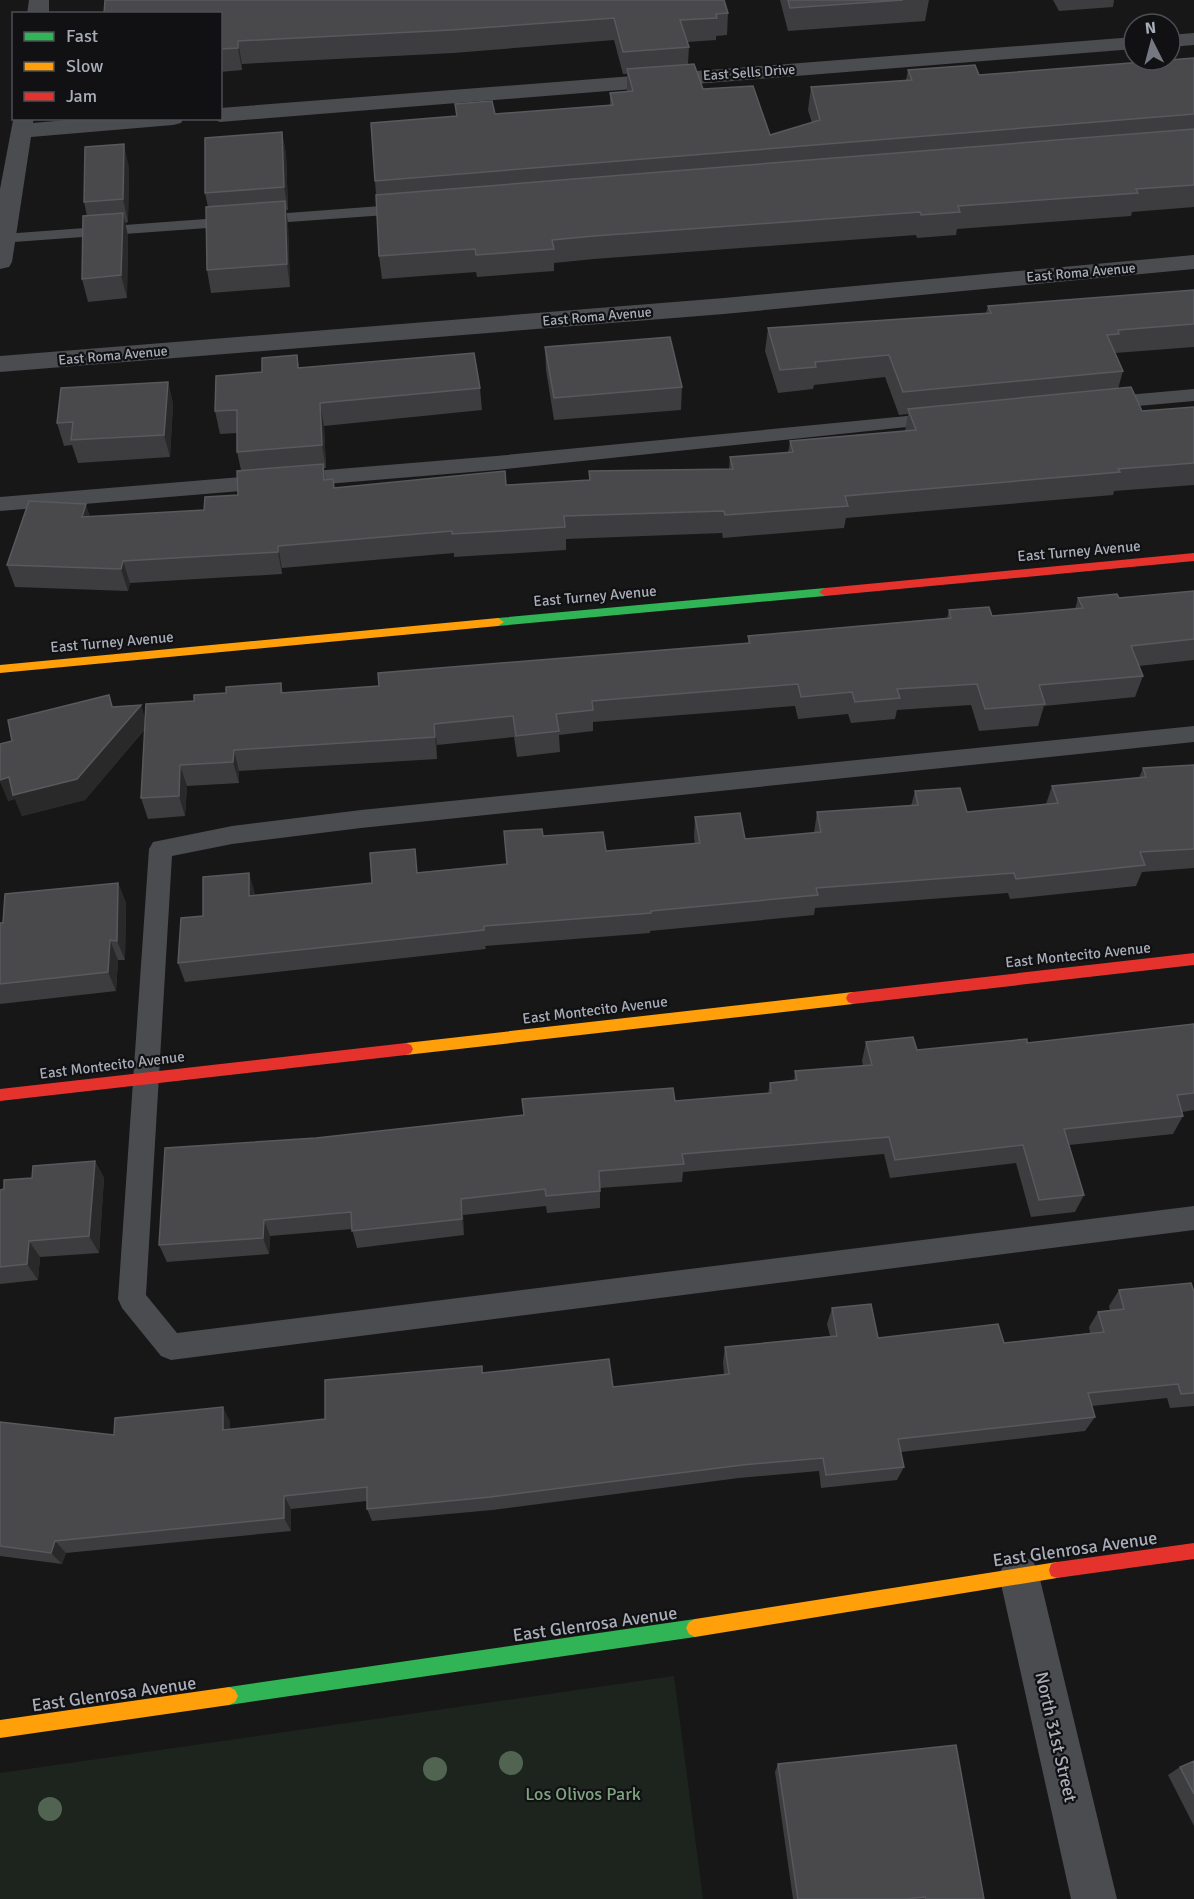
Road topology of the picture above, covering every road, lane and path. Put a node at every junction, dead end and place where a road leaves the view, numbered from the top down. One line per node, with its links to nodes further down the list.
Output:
1 (1122, 44): 2 (street, East Sells Drive)
2 (222, 115)
3 (130, 120): 4 (street)
4 (22, 125): 6 (street)
5 (429, 207): 6 (lane)
6 (2, 251)
7 (1194, 262): 8 (street, East Roma Avenue)
8 (0, 364)
9 (1194, 395): 10 (lane)
10 (1088, 405)
11 (959, 417): 12 (lane)
12 (0, 504)
13 (1194, 557): 14 (street, East Turney Avenue)
14 (0, 669)
15 (1194, 734): 17 (lane)
16 (1194, 959): 17 (street, East Montecito Avenue)
17 (145, 1078): 18 (street, East Montecito Avenue); 19 (lane)
18 (0, 1095)
19 (1194, 1218)
20 (1194, 1551): 21 (street, East Glenrosa Avenue)
21 (1019, 1575): 22 (street, East Glenrosa Avenue); 23 (street, North 31st Street)
22 (0, 1729)
23 (1094, 1899)

